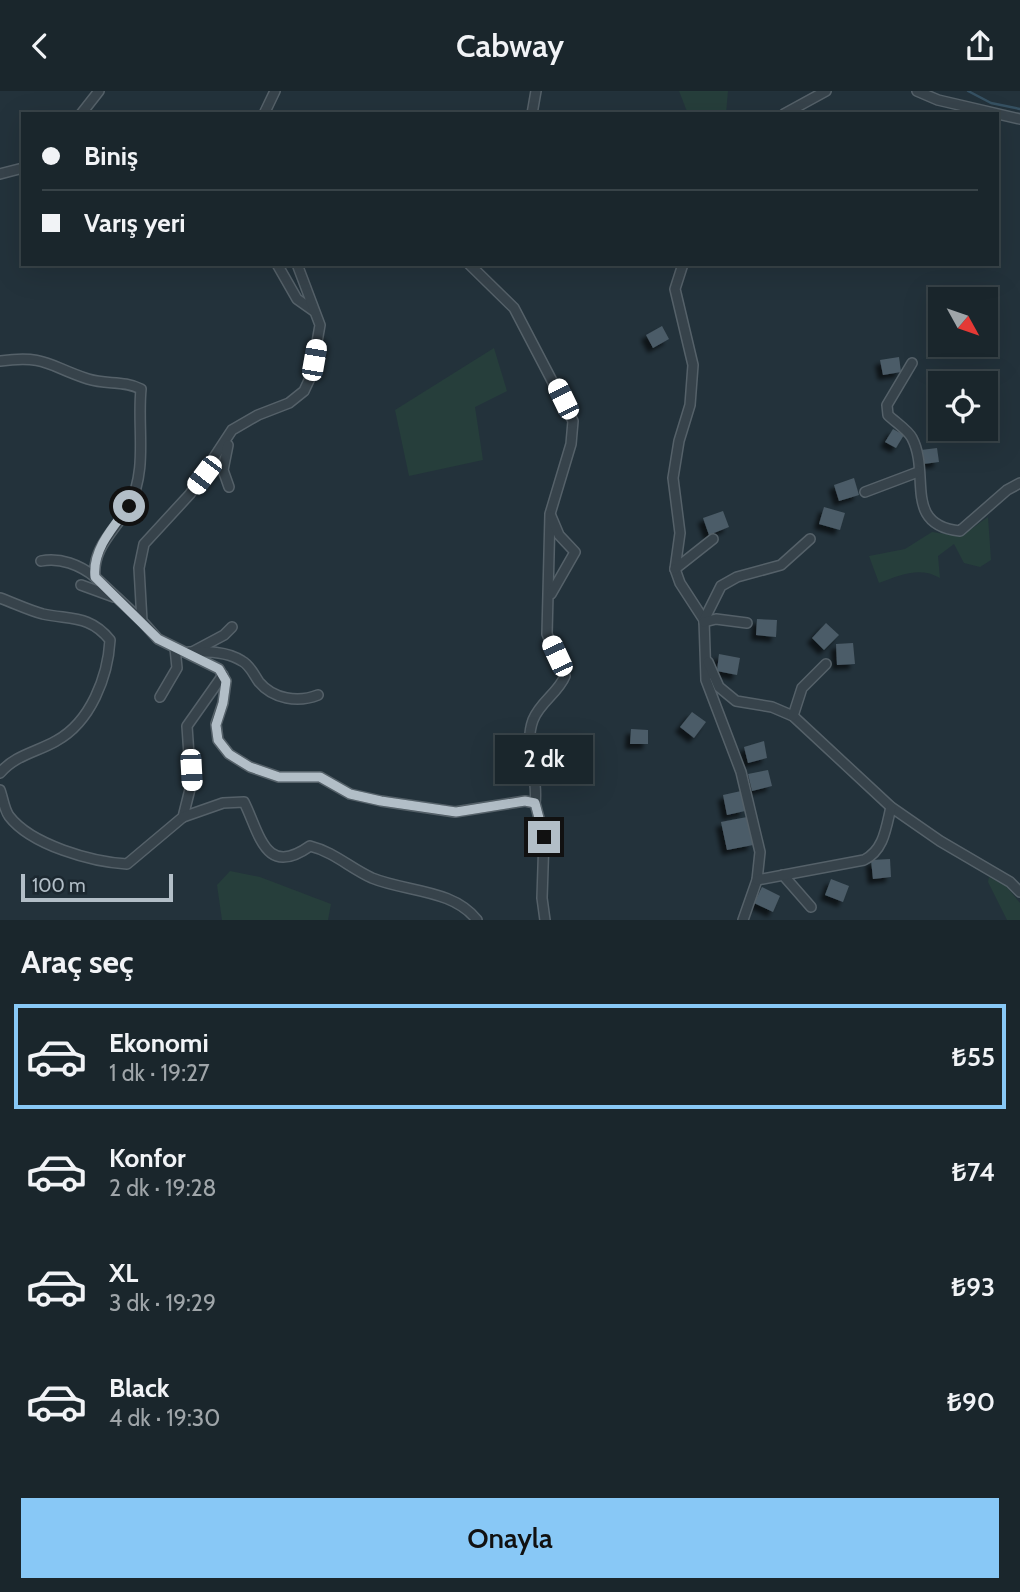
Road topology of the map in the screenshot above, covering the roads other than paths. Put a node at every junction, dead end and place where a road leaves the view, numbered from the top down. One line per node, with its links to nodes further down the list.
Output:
1 (99, 91): 6 (street)
2 (275, 91): 7 (street)
3 (536, 91): 8 (street)
4 (826, 91): 9 (street)
5 (917, 91): 10 (street)
6 (83, 112)
7 (265, 112)
8 (532, 112)
9 (788, 112)
10 (990, 112)
11 (999, 114): 12 (street)
12 (1020, 119)
13 (21, 169): 14 (street)
14 (0, 174)
15 (278, 266): 19 (street)
16 (298, 266): 19 (street)
17 (471, 266): 27 (street)
18 (682, 266): 31 (street)
19 (315, 311): 22 (street)
20 (0, 361): 32 (street)
21 (912, 363): 23 (street)
22 (232, 430): 25 (street); 37 (street)
23 (918, 472): 24 (street); 26 (street)
24 (1020, 483)
25 (229, 487)
26 (865, 492)
27 (550, 514): 36 (street); 36 (street)
28 (713, 539): 31 (street)
29 (810, 539): 38 (street)
30 (41, 561): 32 (street)
31 (675, 569): 38 (street)
32 (95, 577): 35 (street)
33 (81, 585): 35 (street)
34 (0, 598): 48 (street)
35 (119, 598): 37 (street)
36 (548, 603): 50 (street)
37 (142, 621): 41 (street)
38 (704, 621): 39 (street); 42 (street)
39 (747, 623)
40 (232, 627): 41 (street)
41 (184, 651): 44 (street); 45 (street); 46 (street)
42 (704, 655): 47 (street); 54 (street)
43 (827, 664): 47 (street)
44 (223, 675): 50 (street); 52 (street)
45 (318, 695)
46 (160, 697)
47 (793, 716): 51 (street)
48 (2, 767)
49 (0, 790): 52 (street)
50 (535, 803): 58 (street)
51 (891, 807): 53 (street); 55 (street)
52 (183, 817): 57 (street)
53 (783, 875): 54 (street); 56 (street)
54 (757, 880): 59 (street)
55 (1020, 892)
56 (811, 907)
57 (477, 920)
58 (545, 920)
59 (743, 920)

